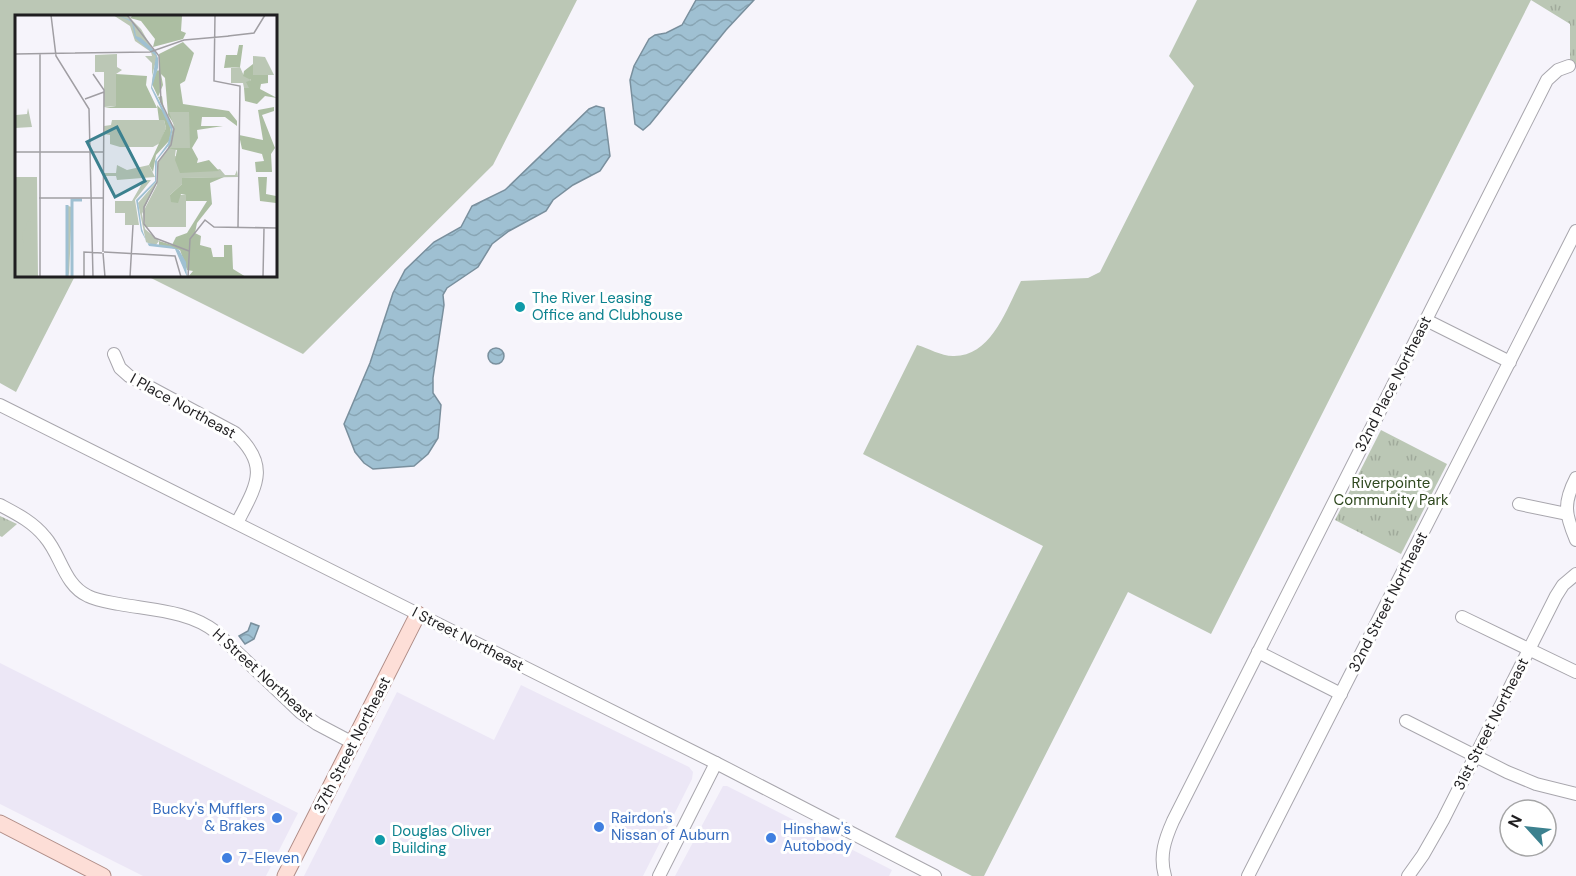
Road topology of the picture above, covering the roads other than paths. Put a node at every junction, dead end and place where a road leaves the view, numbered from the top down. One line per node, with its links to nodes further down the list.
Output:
1 (1569, 66): 3 (street, 32nd Place Northeast)
2 (1576, 231): 5 (street, 32nd Street Northeast)
3 (1426, 320): 5 (street); 17 (street, 32nd Place Northeast)
4 (114, 354): 11 (street, I Place Northeast)
5 (1510, 362): 19 (street, 32nd Street Northeast)
6 (0, 405): 11 (street, I Street Northeast)
7 (1576, 478): 10 (street)
8 (1519, 504): 10 (street)
9 (0, 505): 21 (street, H Street Northeast)
10 (1567, 514): 12 (street)
11 (237, 523): 14 (street, I Street Northeast)
12 (1576, 540)
13 (1576, 574): 16 (street, 31st Street Northeast)
14 (418, 614): 21 (main road, 37th Street Northeast); 23 (street, I Street Northeast)
15 (1462, 617): 16 (street)
16 (1529, 650): 18 (street); 22 (street, 31st Street Northeast)
17 (1258, 652): 19 (street); 30 (street, 32nd Place Northeast)
18 (1576, 672)
19 (1341, 694): 31 (street, 32nd Street Northeast)
20 (1406, 721): 22 (street)
21 (353, 743): 27 (main road, 37th Street Northeast)
22 (1475, 756): 24 (street); 32 (street, 31st Street Northeast)
23 (716, 763): 28 (street); 29 (street, I Street Northeast)
24 (1576, 794)
25 (0, 823): 26 (main road)
26 (103, 876)
27 (285, 876)
28 (659, 876)
29 (935, 876)
30 (1166, 876)
31 (1248, 876)
32 (1408, 876)

